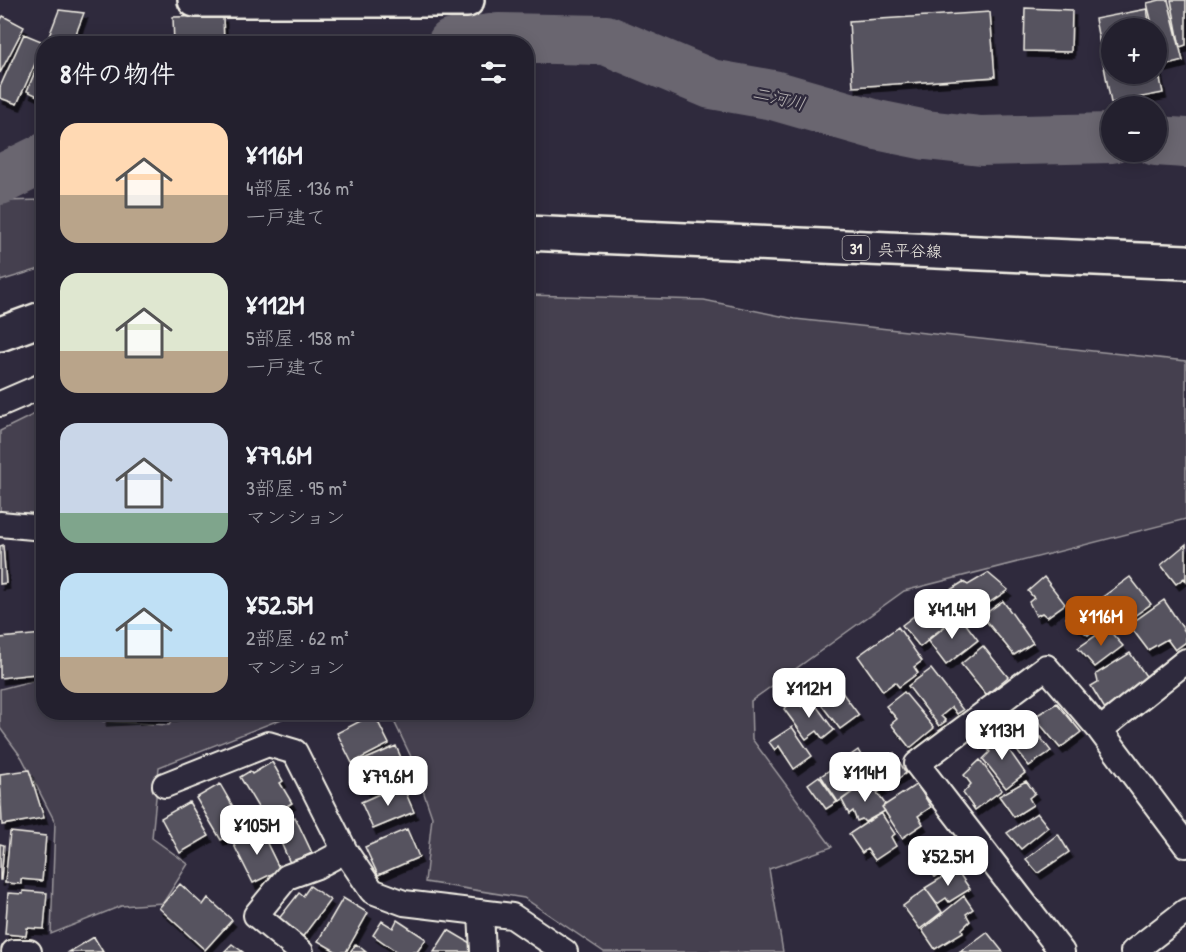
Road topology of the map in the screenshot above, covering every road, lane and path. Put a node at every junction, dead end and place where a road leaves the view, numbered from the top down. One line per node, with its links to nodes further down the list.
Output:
1 (195, 0): 2 (main road)
2 (467, 0)
3 (534, 233): 4 (main road, 呉平谷線 / 31)
4 (1186, 262)
5 (36, 321): 6 (main road)
6 (0, 334)
7 (36, 388): 8 (street)
8 (0, 404)
9 (0, 525): 10 (street)
10 (36, 527)
11 (1186, 661): 12 (street)
12 (1100, 730): 14 (street); 23 (street)
13 (165, 785): 15 (street)
14 (1186, 845)
15 (345, 852): 17 (street); 20 (street)
16 (1186, 911): 24 (street)
17 (481, 913): 21 (street); 22 (street)
18 (14, 952): 19 (street)
19 (29, 952)
20 (301, 952)
21 (483, 952)
22 (566, 952)
23 (1062, 952)
24 (1133, 952)

